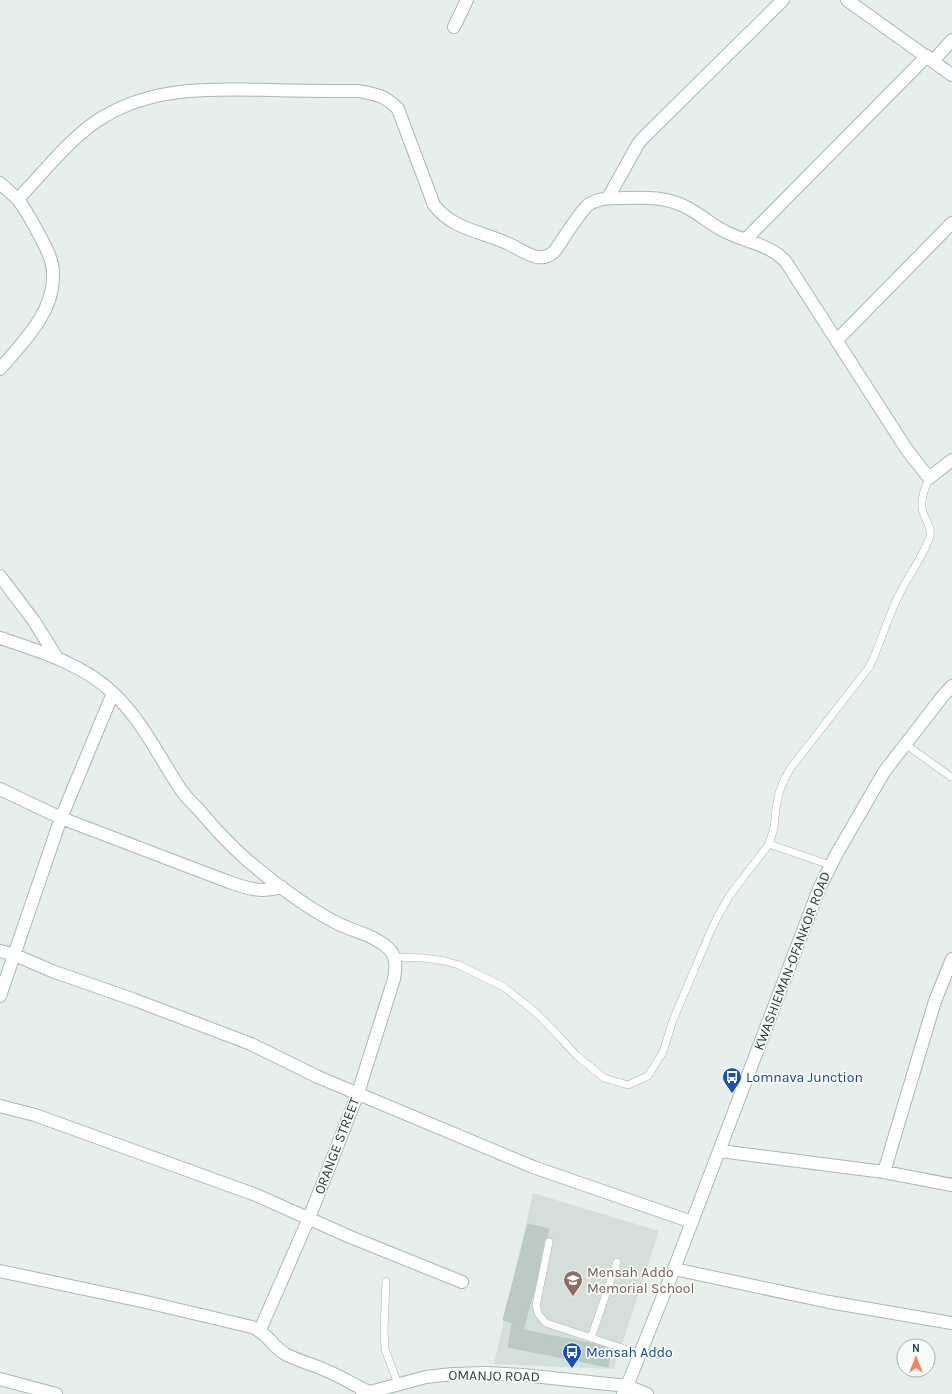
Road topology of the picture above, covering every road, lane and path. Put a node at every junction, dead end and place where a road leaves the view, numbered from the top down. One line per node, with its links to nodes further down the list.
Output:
1 (467, 0): 4 (street)
2 (783, 0): 9 (street)
3 (847, 0): 6 (street)
4 (454, 27)
5 (952, 40): 6 (street)
6 (930, 58): 7 (street); 12 (street)
7 (952, 75)
8 (0, 183): 10 (street)
9 (608, 198): 10 (street); 12 (street)
10 (18, 199): 14 (street)
11 (952, 223): 13 (street)
12 (745, 240): 13 (street)
13 (837, 340): 16 (street)
14 (0, 369)
15 (952, 460): 16 (street)
16 (929, 478): 26 (lane)
17 (0, 576): 19 (street)
18 (0, 638): 19 (street)
19 (57, 658): 21 (street)
20 (952, 686): 22 (street, KWASHIEMAN-OFANKOR ROAD)
21 (113, 693): 25 (street); 28 (street)
22 (905, 744): 23 (lane); 27 (street, KWASHIEMAN-OFANKOR ROAD)
23 (951, 777)
24 (0, 789): 25 (street)
25 (61, 818): 28 (street); 30 (street)
26 (769, 844): 27 (lane); 31 (lane)
27 (830, 865): 36 (street, KWASHIEMAN-OFANKOR ROAD)
28 (282, 887): 31 (street)
29 (0, 951): 30 (street)
30 (15, 955): 33 (street); 34 (street)
31 (394, 957): 34 (street, ORANGE STREET)
32 (952, 959): 37 (street)
33 (0, 996)
34 (358, 1093): 39 (street, ORANGE STREET); 40 (street)
35 (0, 1106): 39 (street)
36 (720, 1150): 37 (street); 40 (street, KWASHIEMAN-OFANKOR ROAD)
37 (884, 1172): 38 (street)
38 (952, 1185)
39 (309, 1218): 46 (street); 48 (street, ORANGE STREET)
40 (692, 1222): 43 (street, KWASHIEMAN-OFANKOR ROAD)
41 (549, 1242): 49 (lane)
42 (618, 1262): 49 (lane)
43 (674, 1269): 47 (street); 50 (street, KWASHIEMAN-OFANKOR ROAD)
44 (0, 1271): 48 (street)
45 (386, 1281): 52 (lane)
46 (462, 1282)
47 (952, 1323)
48 (260, 1330): 54 (street)
49 (591, 1338): 50 (lane)
50 (640, 1354): 53 (street, KWASHIEMAN-OFANKOR ROAD)
51 (0, 1379): 55 (street)
52 (398, 1384): 53 (street, OMANJO ROAD); 54 (street, OMANJO ROAD)
53 (625, 1390): 56 (street, OMANJO ROAD)
54 (365, 1393)
55 (56, 1394)
56 (647, 1394)

